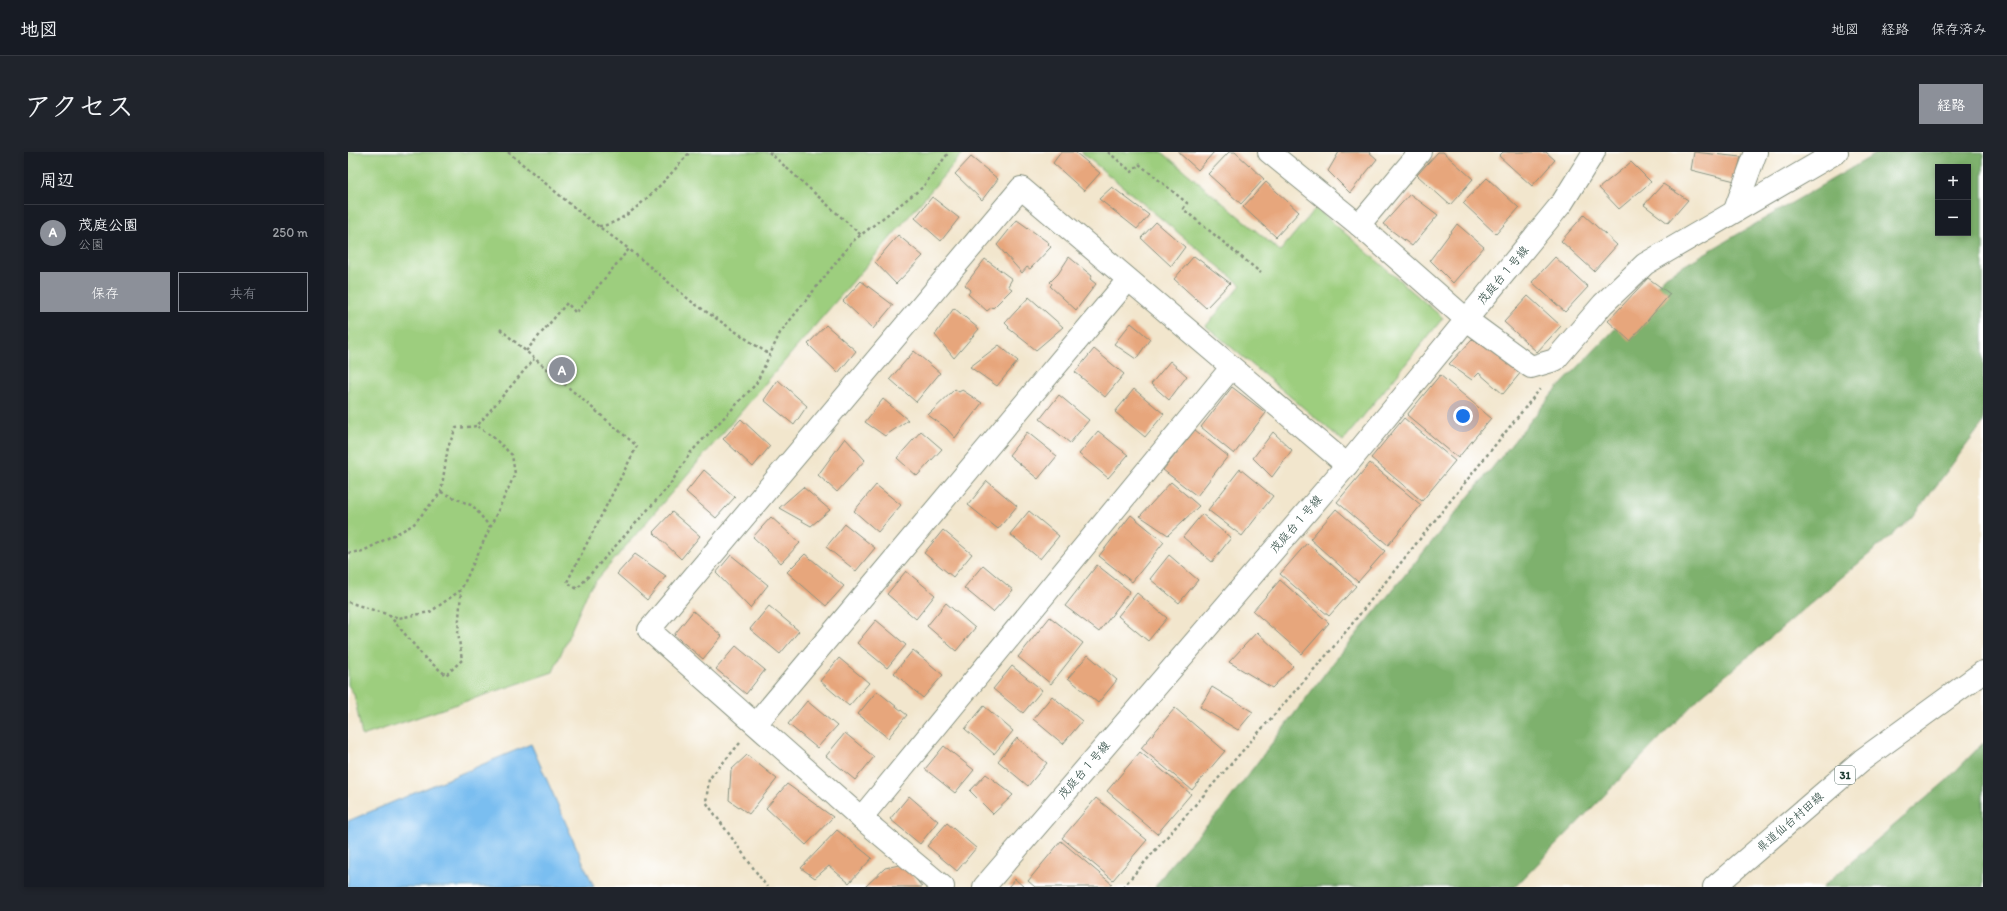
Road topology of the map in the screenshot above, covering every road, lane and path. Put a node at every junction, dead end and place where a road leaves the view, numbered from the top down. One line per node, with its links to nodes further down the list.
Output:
1 (508, 152): 13 (path)
2 (690, 152): 13 (path)
3 (769, 152): 14 (path)
4 (949, 152): 14 (path)
5 (1108, 152): 16 (path)
6 (1269, 152): 12 (street)
7 (1420, 152): 12 (street)
8 (1594, 152): 18 (street, 茂庭台１号線)
9 (1756, 152): 11 (street)
10 (1837, 152): 11 (street)
11 (1735, 210): 23 (street)
12 (1359, 225): 18 (street)
13 (599, 226): 15 (path)
14 (862, 235): 21 (path)
15 (629, 249): 20 (path); 21 (path)
16 (1261, 273)
17 (1128, 280): 24 (street); 34 (street); 34 (street)
18 (1466, 320): 23 (street); 26 (street, 茂庭台１号線)
19 (500, 329): 20 (path)
20 (526, 351): 22 (path)
21 (770, 355): 22 (path)
22 (534, 359): 25 (path)
23 (1531, 367): 39 (path)
24 (1231, 368): 26 (street); 35 (street)
25 (477, 426): 27 (path); 28 (path)
26 (1347, 465): 38 (street, 茂庭台１号線)
27 (441, 492): 28 (path); 29 (path)
28 (490, 527): 30 (path)
29 (348, 553)
30 (461, 590): 32 (path); 32 (path)
31 (348, 602): 32 (path)
32 (388, 614)
33 (1983, 672): 40 (street, 県道仙台村田線 / 31)
34 (756, 724): 35 (street); 36 (path)
35 (861, 818): 37 (street)
36 (767, 887)
37 (943, 887)
38 (984, 887)
39 (1124, 887)
40 (1714, 887)

